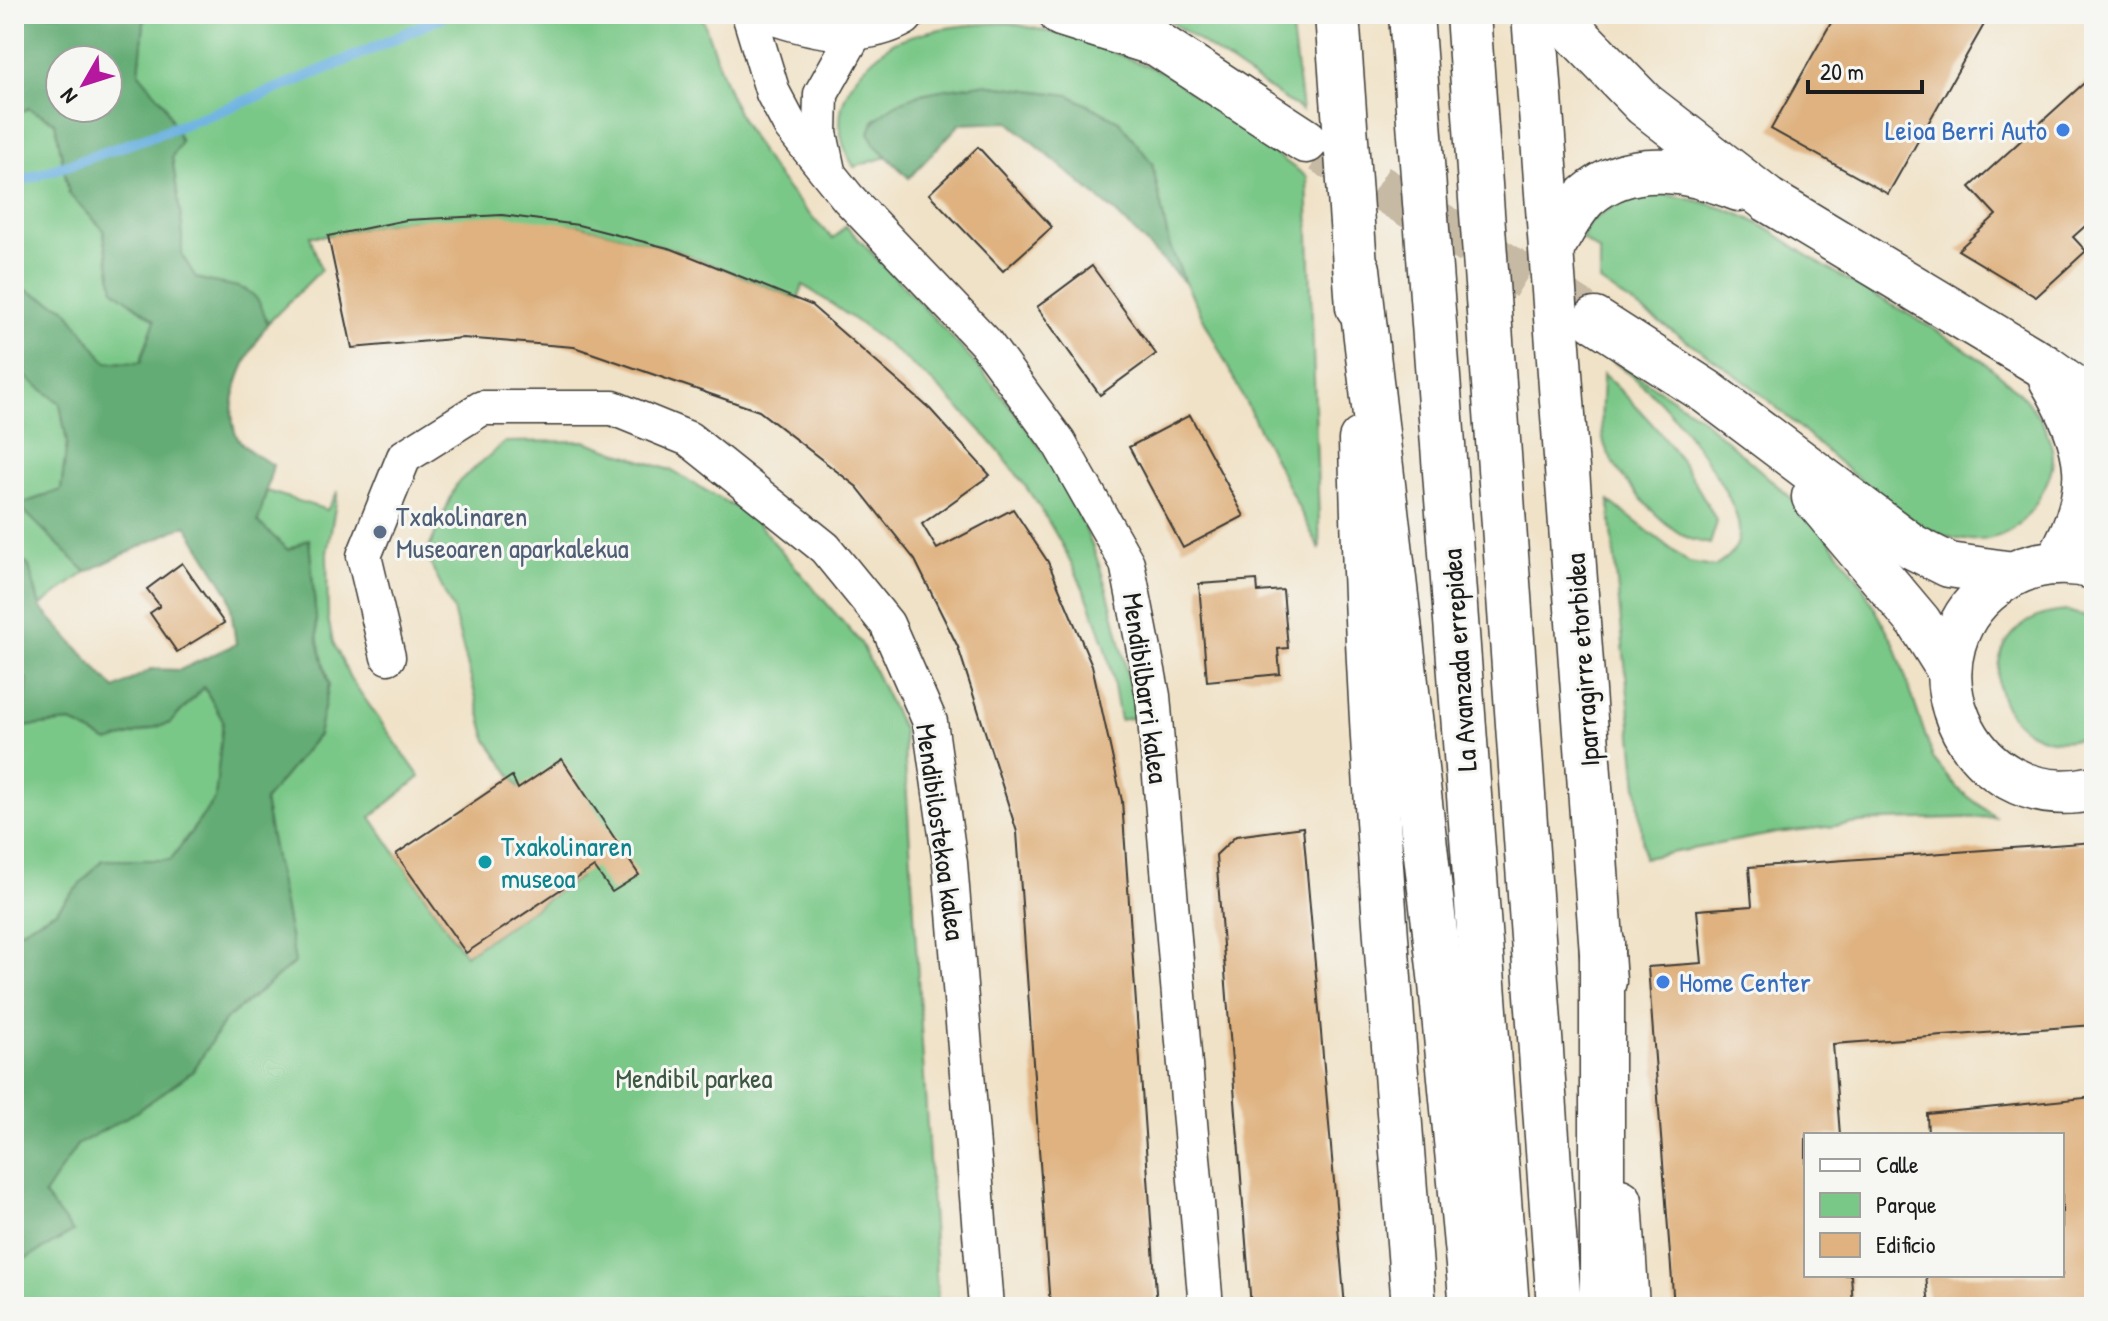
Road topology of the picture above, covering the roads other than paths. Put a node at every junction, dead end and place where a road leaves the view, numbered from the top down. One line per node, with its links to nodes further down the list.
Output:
1 (749, 14): 14 (street, Mendibilbarri kalea)
2 (778, 14): 11 (main road)
3 (902, 14): 11 (main road)
4 (1061, 14): 12 (main road)
5 (1121, 14): 12 (main road)
6 (1337, 14): 17 (main road)
7 (1411, 14): 32 (main road, La Avanzada errepidea)
8 (1468, 14): 33 (main road, La Avanzada errepidea)
9 (1534, 14): 16 (main road, Iparragirre etorbidea)
10 (1564, 14): 15 (main road)
11 (858, 28): 14 (street, Mendibilbarri kalea)
12 (1159, 45): 13 (main road)
13 (1306, 141)
14 (828, 172): 29 (street, Mendibilbarri kalea)
15 (1768, 200): 16 (main road); 19 (main road)
16 (1552, 248): 27 (main road, Iparragirre etorbidea)
17 (1358, 269): 30 (main road); 31 (main road)
18 (1595, 320): 20 (main road)
19 (2044, 366): 21 (main road); 22 (main road)
20 (1707, 392): 23 (main road); 25 (main road)
21 (2094, 407)
22 (2076, 565): 23 (main road)
23 (2013, 574): 25 (main road)
24 (388, 657): 28 (street, Mendibilostekoa kalea)
25 (1949, 670): 26 (main road)
26 (2094, 788)
27 (1602, 942): 34 (main road); 35 (main road, Iparragirre etorbidea)
28 (986, 1307)
29 (1206, 1307)
30 (1414, 1307)
31 (1472, 1307)
32 (1507, 1307)
33 (1559, 1307)
34 (1602, 1307)
35 (1627, 1307)

